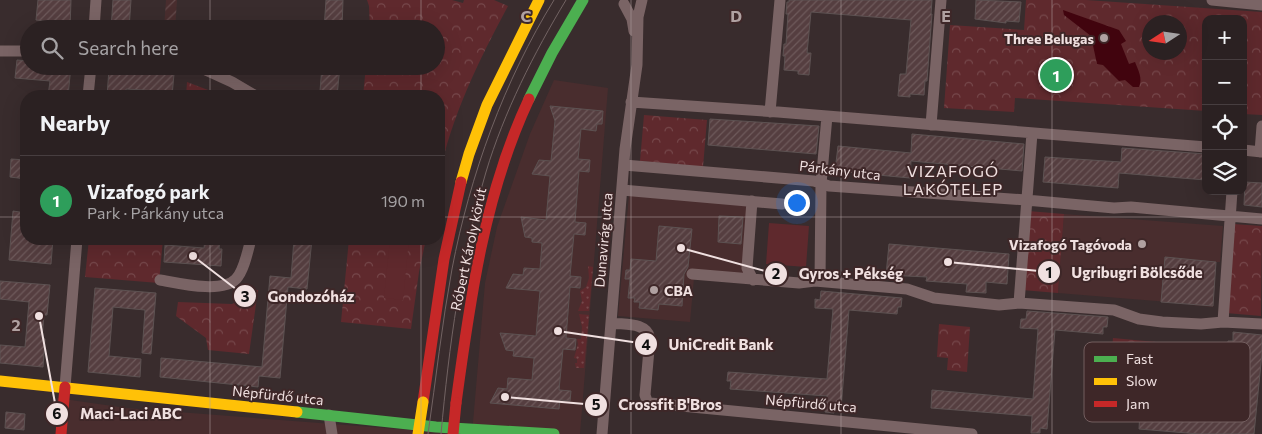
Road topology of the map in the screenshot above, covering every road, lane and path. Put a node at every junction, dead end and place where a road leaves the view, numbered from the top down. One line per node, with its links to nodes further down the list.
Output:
1 (96, 0): 10 (street)
2 (539, 0): 51 (main road, Róbert Károly körút, bridge)
3 (583, 0): 52 (main road, Róbert Károly körút, bridge)
4 (642, 0): 8 (street); 11 (street, Dunavirág utca)
5 (780, 0): 19 (street)
6 (941, 0): 21 (street)
7 (1212, 0): 9 (street)
8 (621, 2): 11 (street, Dunavirág utca)
9 (1262, 5)
10 (95, 20)
11 (638, 49): 18 (street, Dunavirág utca)
12 (0, 51): 13 (street)
13 (20, 51)
14 (90, 75): 16 (street)
15 (217, 75): 17 (street)
16 (89, 90)
17 (246, 90)
18 (631, 102): 19 (street); 27 (street, Dunavirág utca)
19 (770, 112): 20 (street)
20 (827, 116): 21 (street); 28 (street)
21 (931, 125): 23 (street)
22 (1262, 126): 26 (street)
23 (1032, 133): 24 (street); 31 (street)
24 (1202, 147)
25 (1247, 150): 26 (street)
26 (1261, 152)
27 (624, 165): 28 (street, Párkány utca); 29 (street, Dunavirág utca)
28 (821, 184): 31 (street, Párkány utca); 41 (street)
29 (622, 190): 32 (street); 44 (street, Dunavirág utca)
30 (1232, 195): 34 (street)
31 (1026, 200): 34 (street, Párkány utca); 42 (street)
32 (752, 201): 33 (street); 40 (street)
33 (782, 204)
34 (1230, 216): 35 (street, Párkány utca); 43 (street)
35 (1262, 219)
36 (76, 245): 47 (street)
37 (250, 245): 39 (street)
38 (692, 274): 40 (street)
39 (160, 280)
40 (753, 280): 41 (street)
41 (820, 281): 42 (street)
42 (1019, 303): 43 (street)
43 (1222, 322): 45 (street)
44 (612, 323): 54 (street, Dunavirág utca); 55 (street, Népfürdő utca)
45 (1262, 324)
46 (0, 380): 47 (main road, Népfürdő utca)
47 (64, 387): 48 (main road, Népfürdő utca); 49 (main road)
48 (329, 415): 50 (street); 53 (main road, Népfürdő utca)
49 (61, 434)
50 (332, 434)
51 (418, 434)
52 (453, 434)
53 (554, 434)
54 (602, 434)
55 (972, 434)

